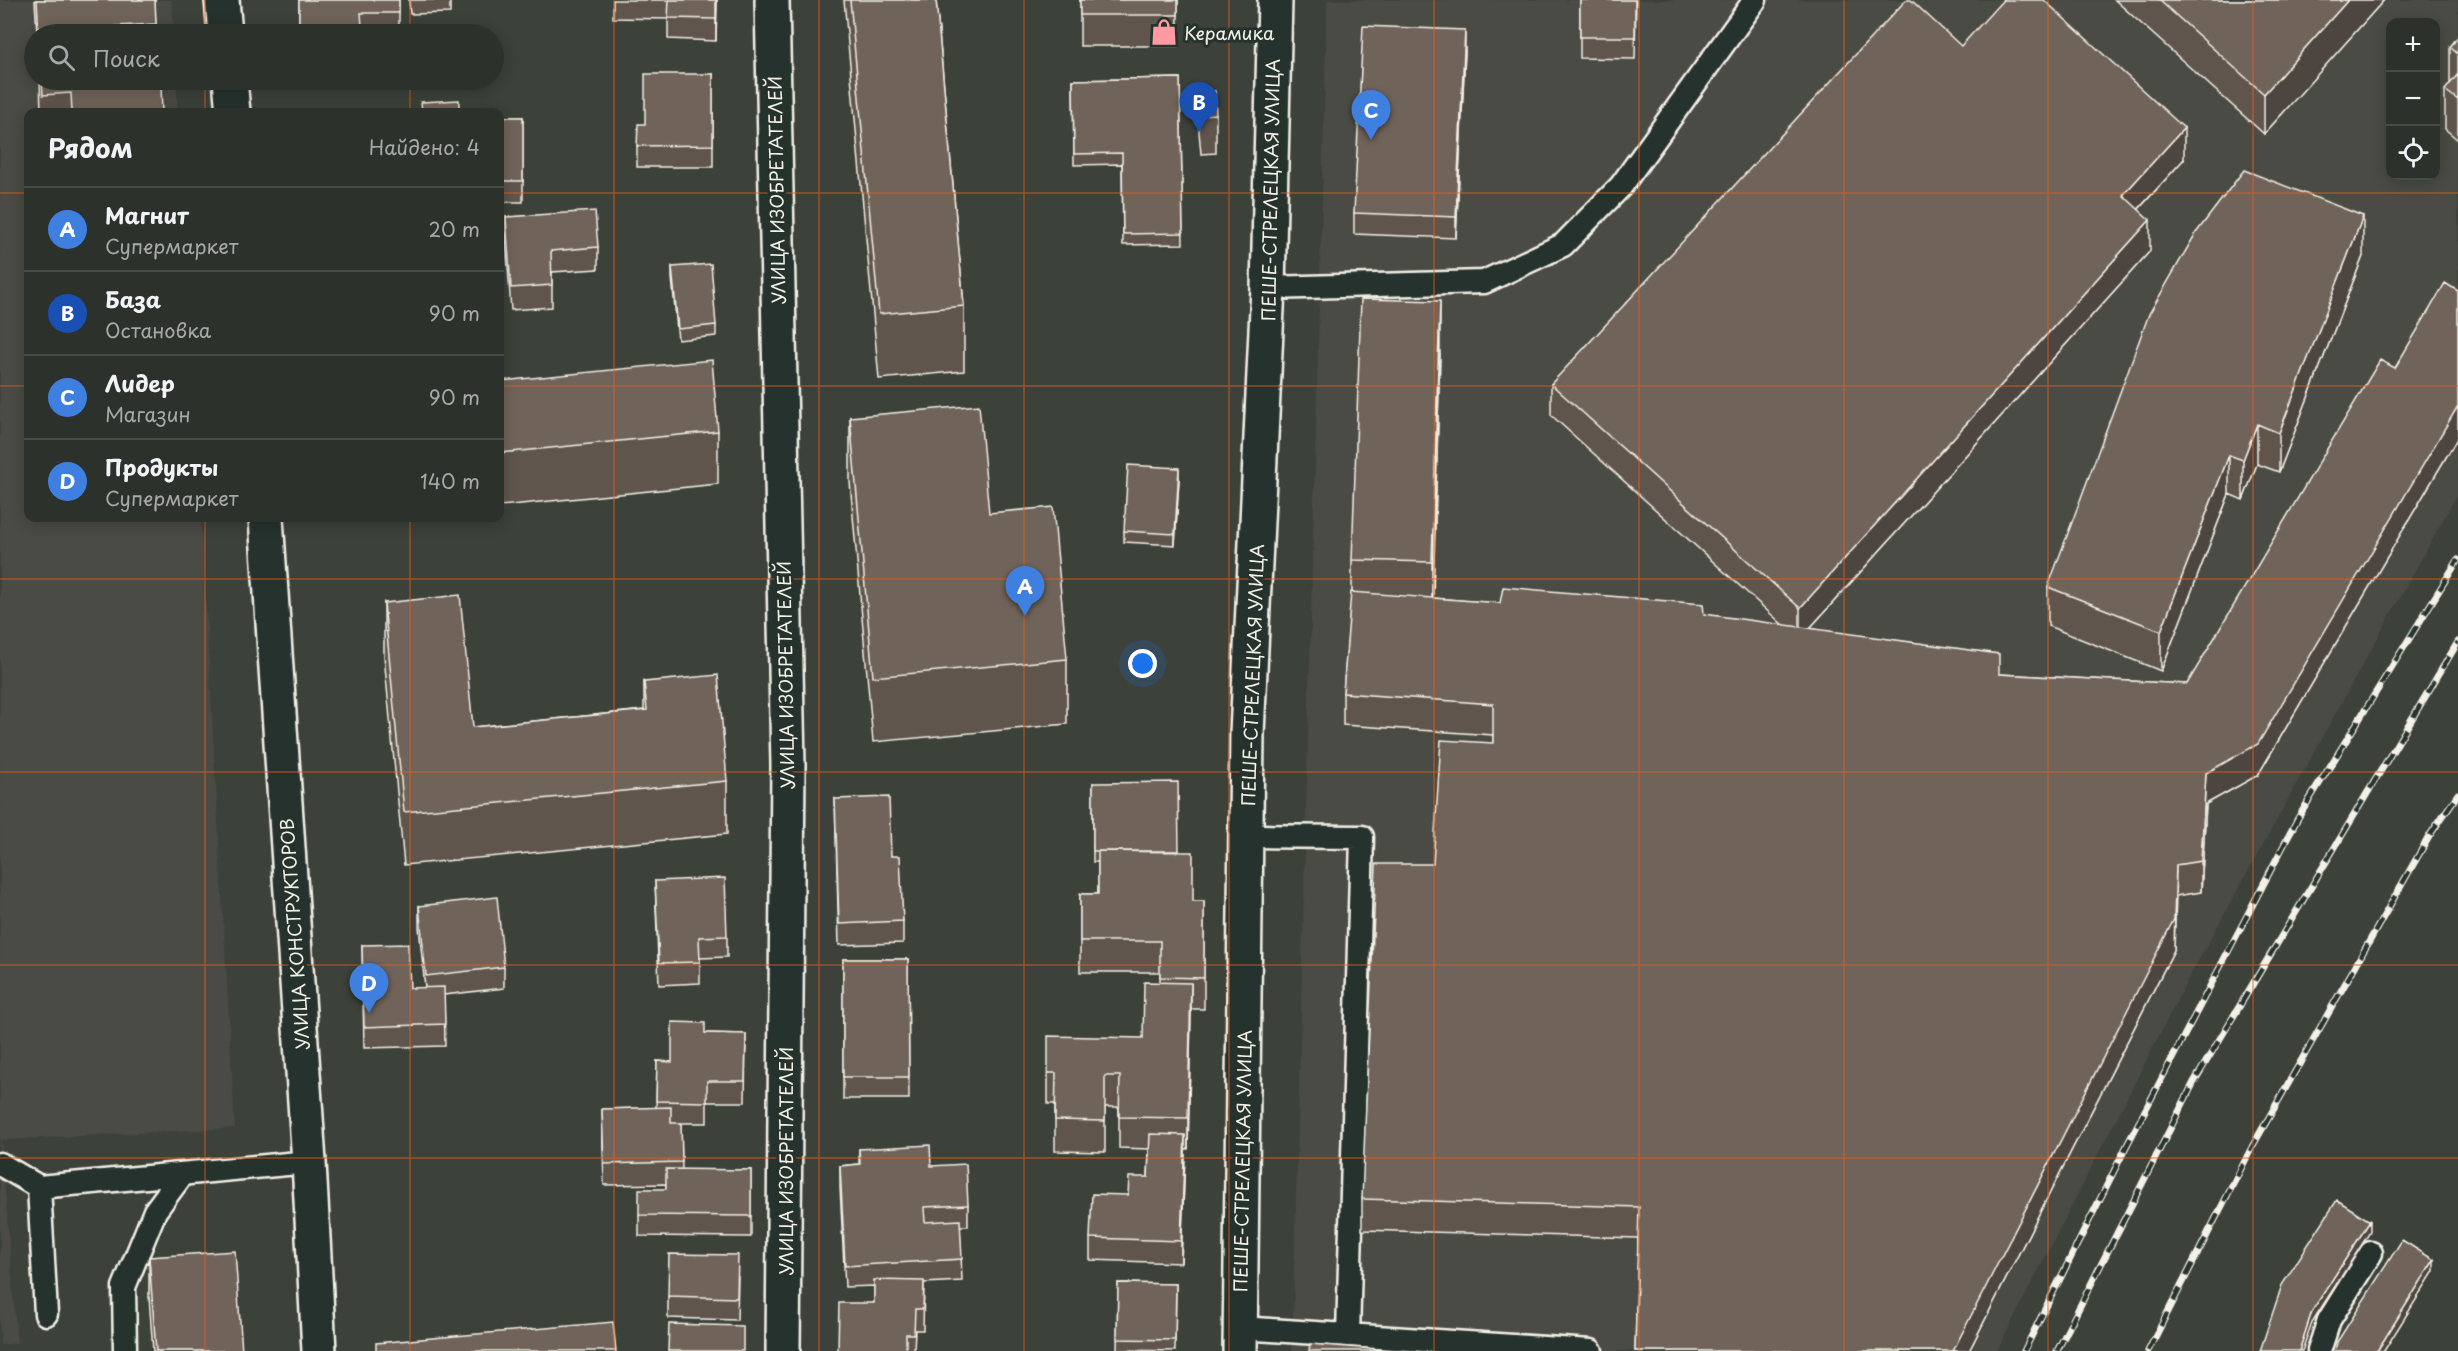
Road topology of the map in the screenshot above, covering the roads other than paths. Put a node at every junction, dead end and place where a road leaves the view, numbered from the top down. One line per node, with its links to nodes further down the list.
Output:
1 (222, 0): 5 (street)
2 (772, 0): 21 (street, УЛИЦА ИЗОБРЕТАТЕЛЕЙ)
3 (1275, 0): 8 (street, ПЕШЕ-СТРЕЛЕЦКАЯ УЛИЦА)
4 (1755, 0): 8 (lane)
5 (224, 24)
6 (231, 90): 7 (street)
7 (233, 108)
8 (1268, 288): 10 (street, ПЕШЕ-СТРЕЛЕЦКАЯ УЛИЦА)
9 (266, 522): 11 (street, УЛИЦА КОНСТРУКТОРОВ)
10 (1246, 836): 17 (lane); 18 (street, ПЕШЕ-СТРЕЛЕЦКАЯ УЛИЦА)
11 (309, 1162): 13 (lane); 20 (street, УЛИЦА КОНСТРУКТОРОВ)
12 (0, 1164): 14 (lane)
13 (181, 1176): 14 (lane); 19 (lane)
14 (39, 1187): 16 (lane)
15 (2371, 1253): 23 (lane)
16 (46, 1314)
17 (1348, 1335): 18 (lane); 22 (lane)
18 (1240, 1339)
19 (125, 1351)
20 (319, 1351)
21 (783, 1351)
22 (1591, 1351)
23 (2319, 1351)

